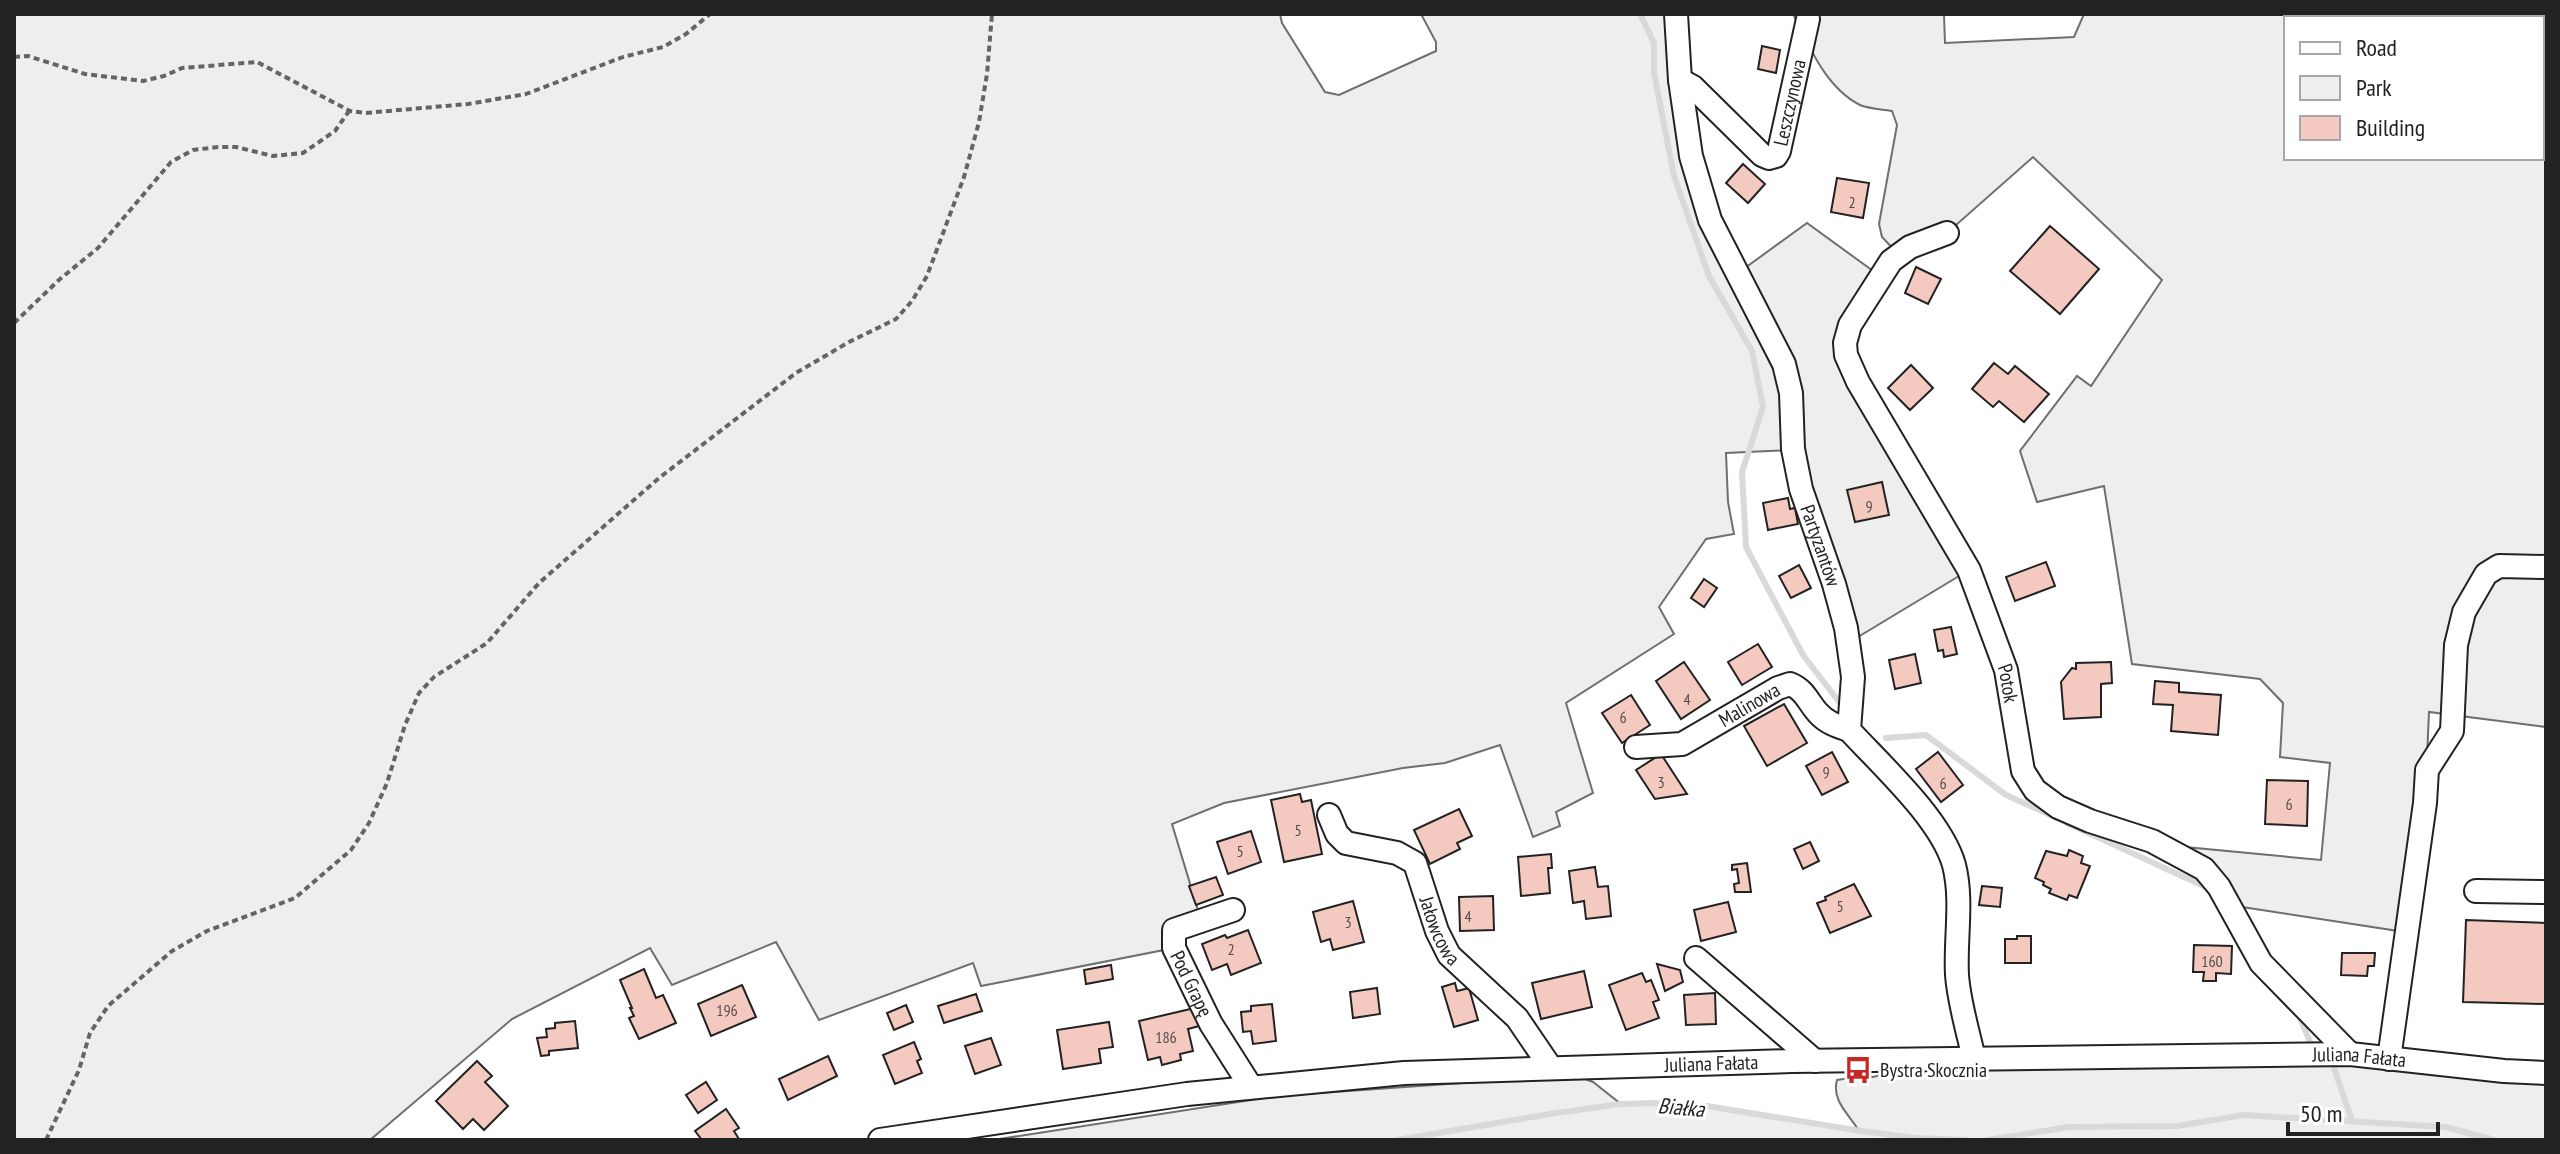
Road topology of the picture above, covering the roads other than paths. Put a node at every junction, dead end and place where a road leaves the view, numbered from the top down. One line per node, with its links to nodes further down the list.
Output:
1 (1676, 14): 3 (street, Partyzantów)
2 (1808, 19): 3 (street, Leszczynowa)
3 (1680, 80): 6 (street, Partyzantów)
4 (1947, 233): 13 (street, Potok)
5 (2546, 567): 15 (street)
6 (1849, 730): 7 (street, Malinowa); 14 (street)
7 (1636, 747)
8 (1329, 815): 17 (street, Jałowcowa)
9 (2476, 891): 10 (street)
10 (2546, 892)
11 (1233, 910): 19 (street, Pod Grapę)
12 (1696, 958): 16 (street)
13 (2350, 1054): 14 (street, Juliana Fałata); 15 (street, Juliana Fałata)
14 (1974, 1059): 16 (street, Juliana Fałata)
15 (2389, 1059): 18 (street, Juliana Fałata)
16 (1815, 1061): 17 (street, Juliana Fałata)
17 (1551, 1068): 19 (street, Juliana Fałata)
18 (2546, 1073)
19 (1251, 1087): 20 (street, Juliana Fałata)
20 (880, 1140)

